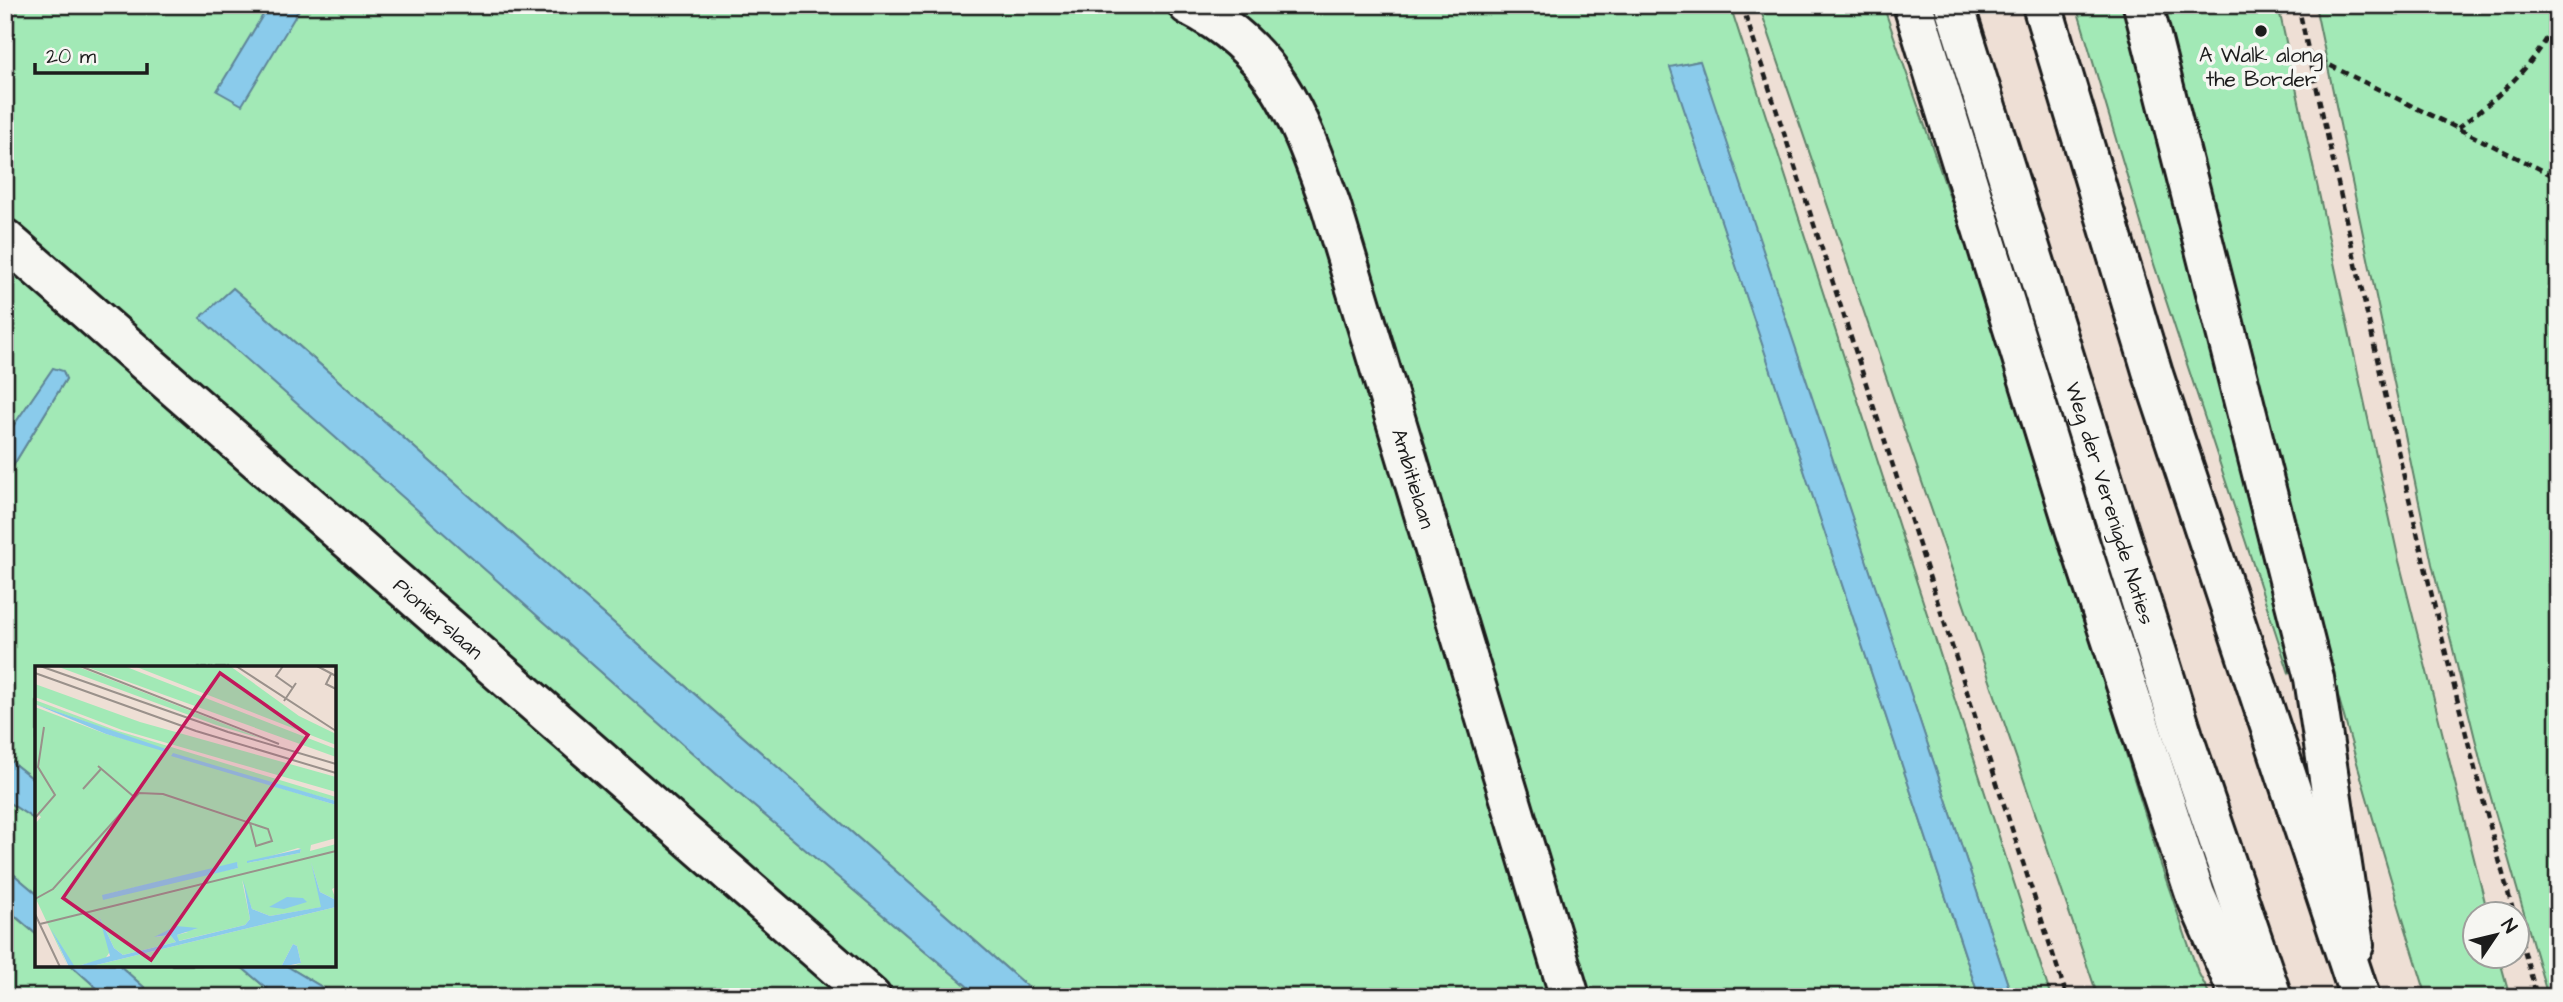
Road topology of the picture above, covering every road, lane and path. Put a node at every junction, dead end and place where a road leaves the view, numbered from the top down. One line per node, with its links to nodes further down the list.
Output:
1 (1188, 5): 16 (main road, Ambitielaan)
2 (1742, 5): 17 (path)
3 (1913, 5): 18 (main road)
4 (1954, 5): 19 (main road, Weg der Verenigde Naties)
5 (2042, 5): 20 (main road)
6 (2143, 5): 20 (main road)
7 (2298, 5): 9 (path)
8 (2558, 17): 10 (path)
9 (2309, 55): 10 (path); 13 (path)
10 (2458, 128): 11 (path)
11 (2558, 178)
12 (5, 239): 15 (main road, Pionierslaan)
13 (2510, 900)
14 (2530, 970): 21 (path)
15 (871, 997)
16 (1570, 997)
17 (2067, 997)
18 (2240, 997)
19 (2272, 997)
20 (2360, 997)
21 (2537, 997)

